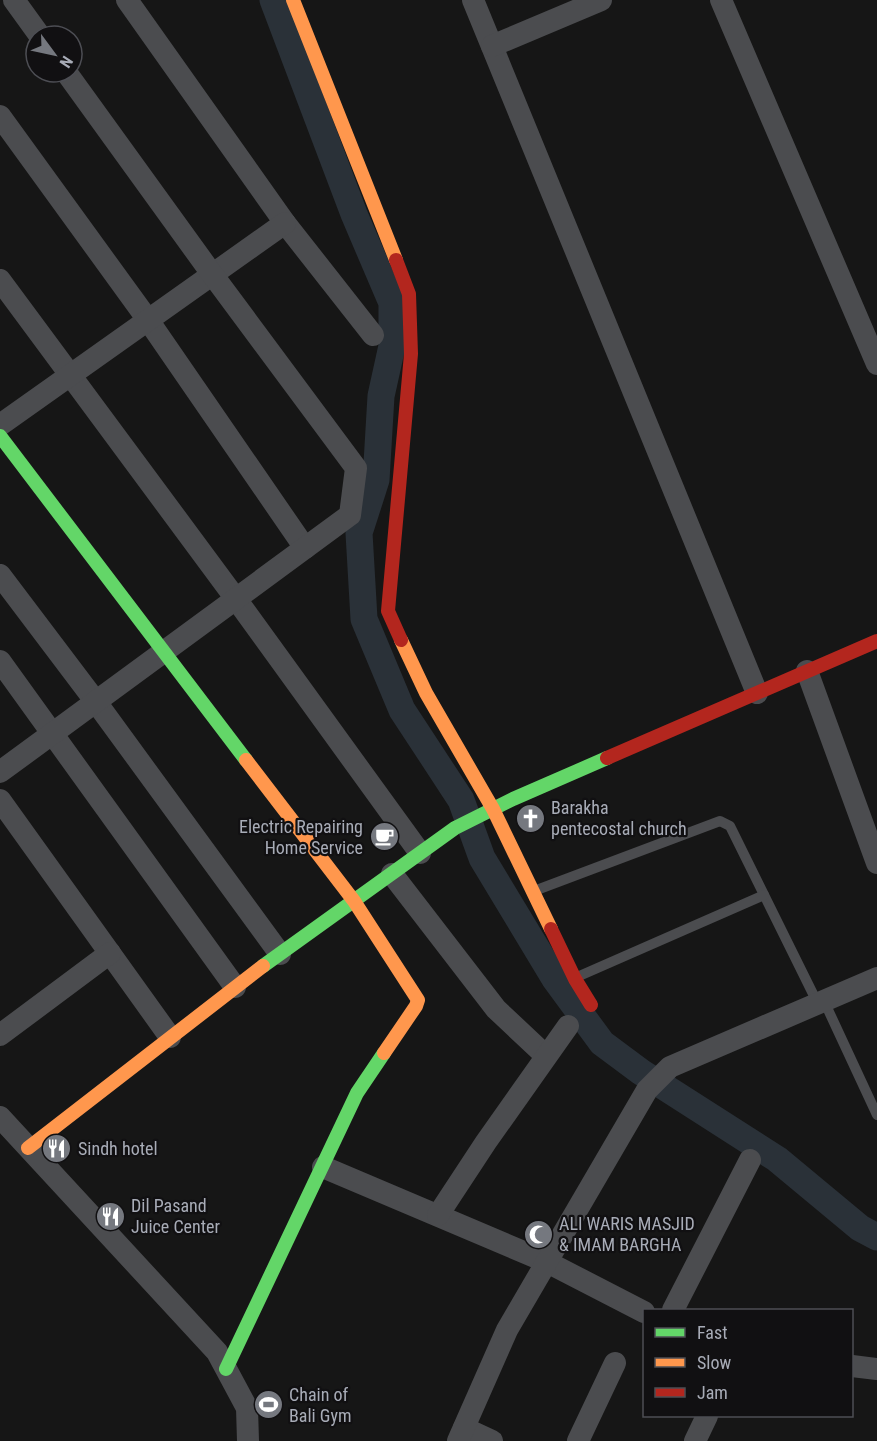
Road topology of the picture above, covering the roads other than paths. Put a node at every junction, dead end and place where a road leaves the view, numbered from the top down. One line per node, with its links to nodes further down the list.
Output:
1 (14, 0): 7 (street)
2 (127, 0): 11 (street)
3 (293, 0): 32 (street)
4 (473, 0): 8 (street)
5 (601, 0): 8 (street)
6 (721, 0): 16 (street)
7 (31, 24)
8 (492, 46): 27 (street)
9 (75, 84): 12 (street)
10 (0, 116): 14 (street)
11 (285, 223): 12 (street); 15 (street)
12 (212, 274): 14 (street); 20 (street)
13 (0, 280): 17 (street)
14 (147, 320): 17 (street); 20 (street)
15 (373, 335)
16 (877, 364)
17 (69, 375): 18 (street); 22 (street)
18 (0, 425)
19 (0, 436): 24 (street)
20 (305, 548): 22 (street)
21 (0, 574): 28 (street)
22 (236, 599): 24 (street); 33 (street)
23 (877, 641): 26 (street)
24 (163, 652): 28 (street); 38 (street)
25 (0, 661): 29 (street)
26 (807, 671): 27 (street); 34 (street)
27 (757, 693): 32 (street)
28 (96, 702): 29 (street); 40 (street)
29 (53, 733): 30 (street); 43 (street)
30 (0, 772)
31 (0, 800): 39 (street)
32 (489, 810): 33 (street); 36 (street)
33 (420, 853): 35 (street)
34 (877, 863)
35 (392, 874): 38 (street); 49 (street)
36 (534, 891): 37 (lane); 42 (street)
37 (764, 895): 42 (lane); 44 (lane)
38 (354, 901): 40 (street); 54 (street)
39 (110, 953): 47 (street); 48 (street)
40 (280, 954): 43 (street)
41 (877, 978): 44 (street)
42 (575, 979): 45 (street)
43 (235, 987): 48 (street)
44 (821, 1002): 50 (lane); 56 (street)
45 (591, 1005)
46 (568, 1026): 49 (street)
47 (0, 1035)
48 (170, 1037): 52 (street)
49 (546, 1056): 55 (street)
50 (877, 1115)
51 (0, 1117): 52 (street)
52 (28, 1148): 61 (street)
53 (750, 1160): 57 (street)
54 (323, 1167): 55 (street); 61 (street)
55 (438, 1215): 56 (street)
56 (547, 1263): 58 (street); 64 (street)
57 (674, 1309)
58 (643, 1311)
59 (615, 1363): 67 (street)
60 (853, 1366): 62 (street)
61 (226, 1369): 65 (street)
62 (877, 1369)
63 (707, 1417): 68 (street)
64 (461, 1435): 66 (street)
65 (248, 1441)
66 (492, 1441)
67 (578, 1441)
68 (695, 1441)

